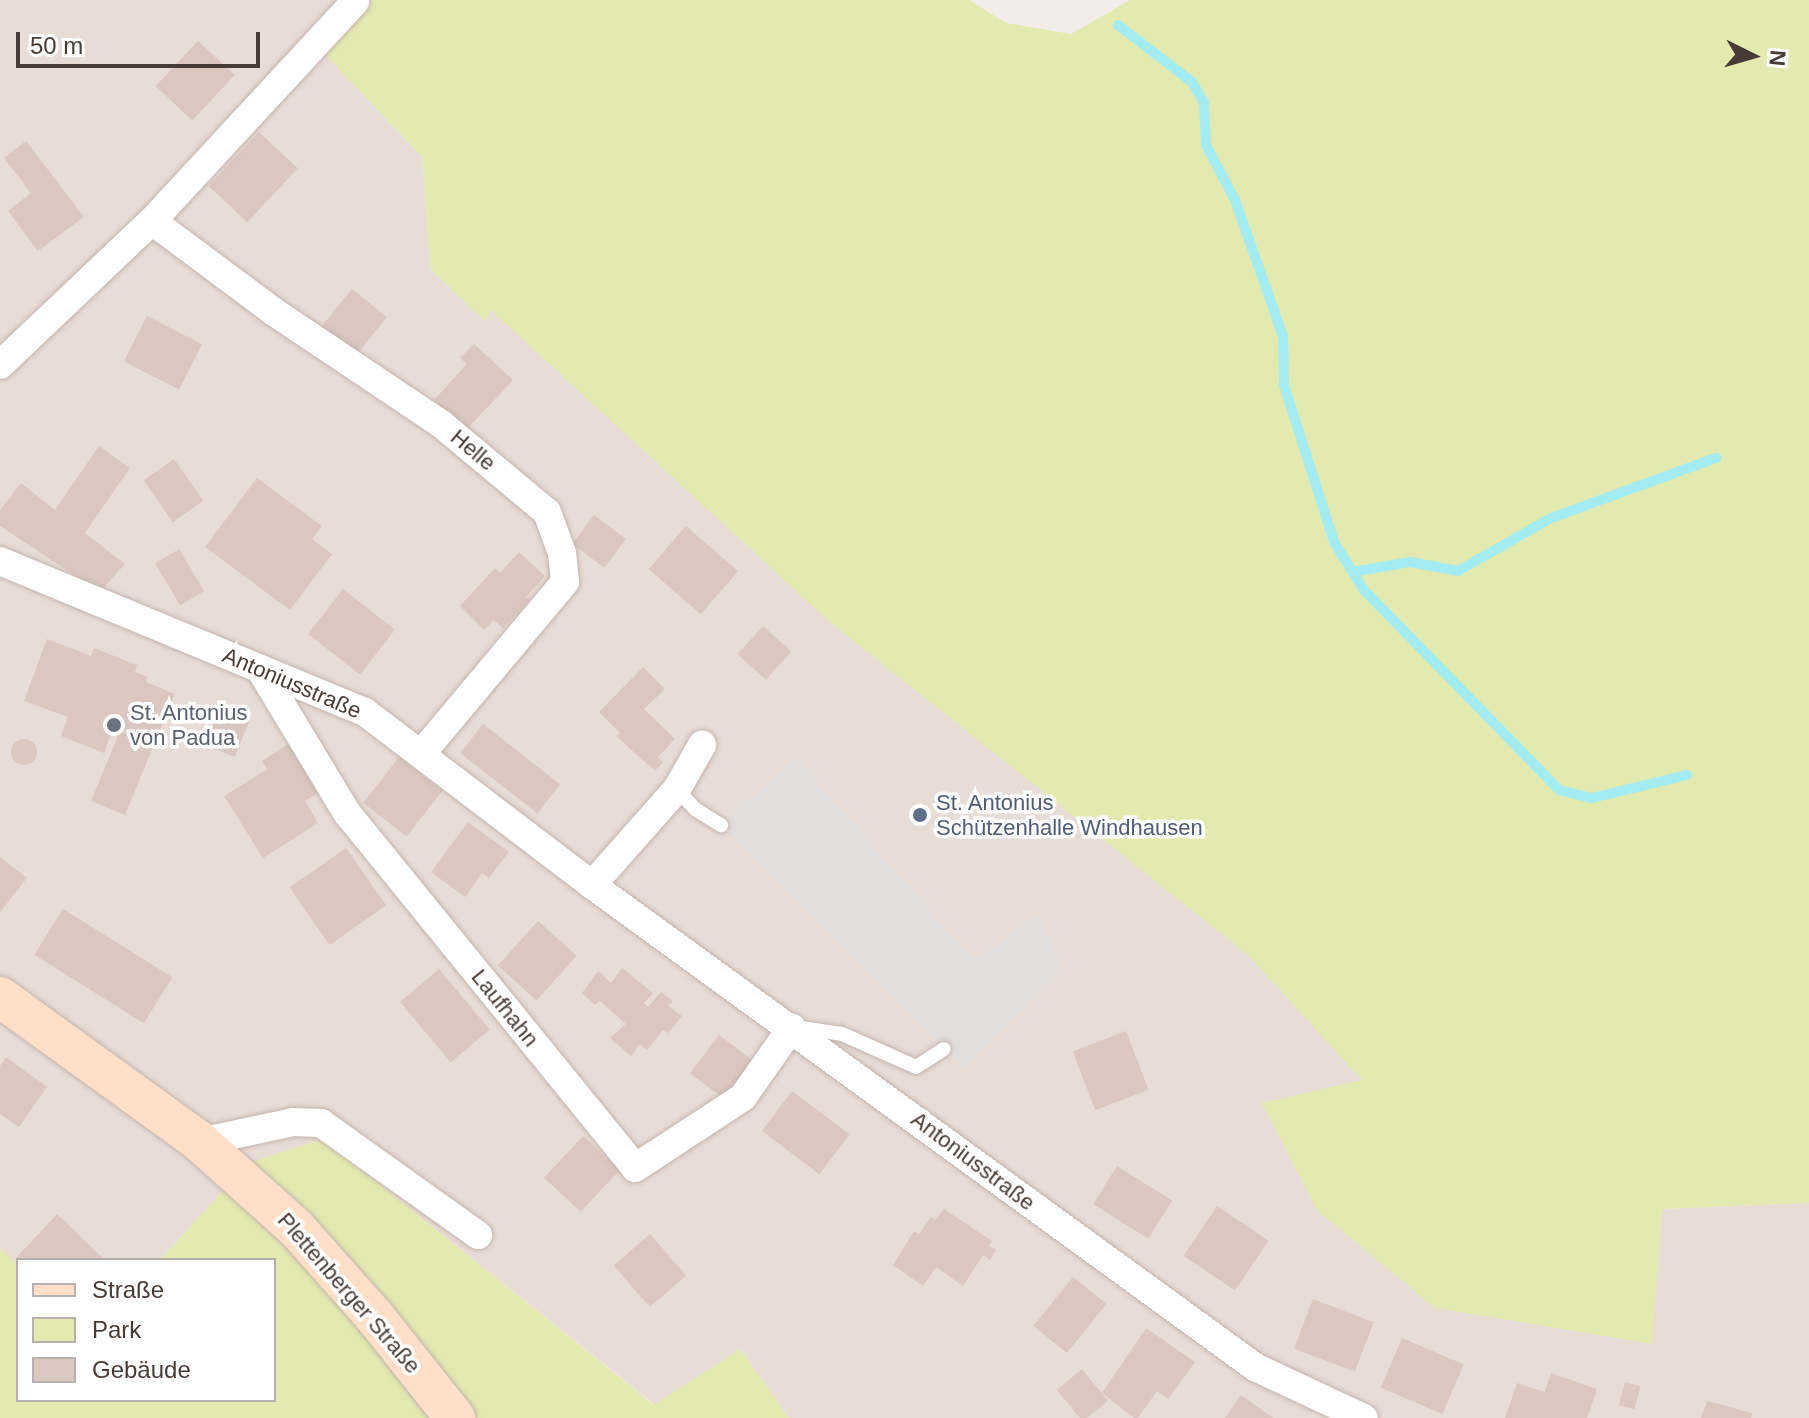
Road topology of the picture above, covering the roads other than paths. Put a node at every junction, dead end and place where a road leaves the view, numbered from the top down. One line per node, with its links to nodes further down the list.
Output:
1 (355, 2): 2 (street)
2 (152, 221): 3 (street); 7 (street, Helle)
3 (0, 365)
4 (0, 561): 5 (street, Antoniusstraße)
5 (260, 669): 7 (street, Antoniusstraße); 12 (street, Laufhahn)
6 (702, 745): 8 (street)
7 (421, 754): 10 (street, Antoniusstraße)
8 (677, 789): 9 (lane); 10 (street)
9 (721, 825)
10 (592, 885): 12 (street, Antoniusstraße)
11 (0, 997): 14 (main road, Plettenberger Straße)
12 (792, 1027): 13 (lane); 17 (street, Antoniusstraße)
13 (944, 1049)
14 (200, 1142): 15 (street); 16 (main road, Plettenberger Straße)
15 (478, 1235)
16 (455, 1418)
17 (1364, 1418)

